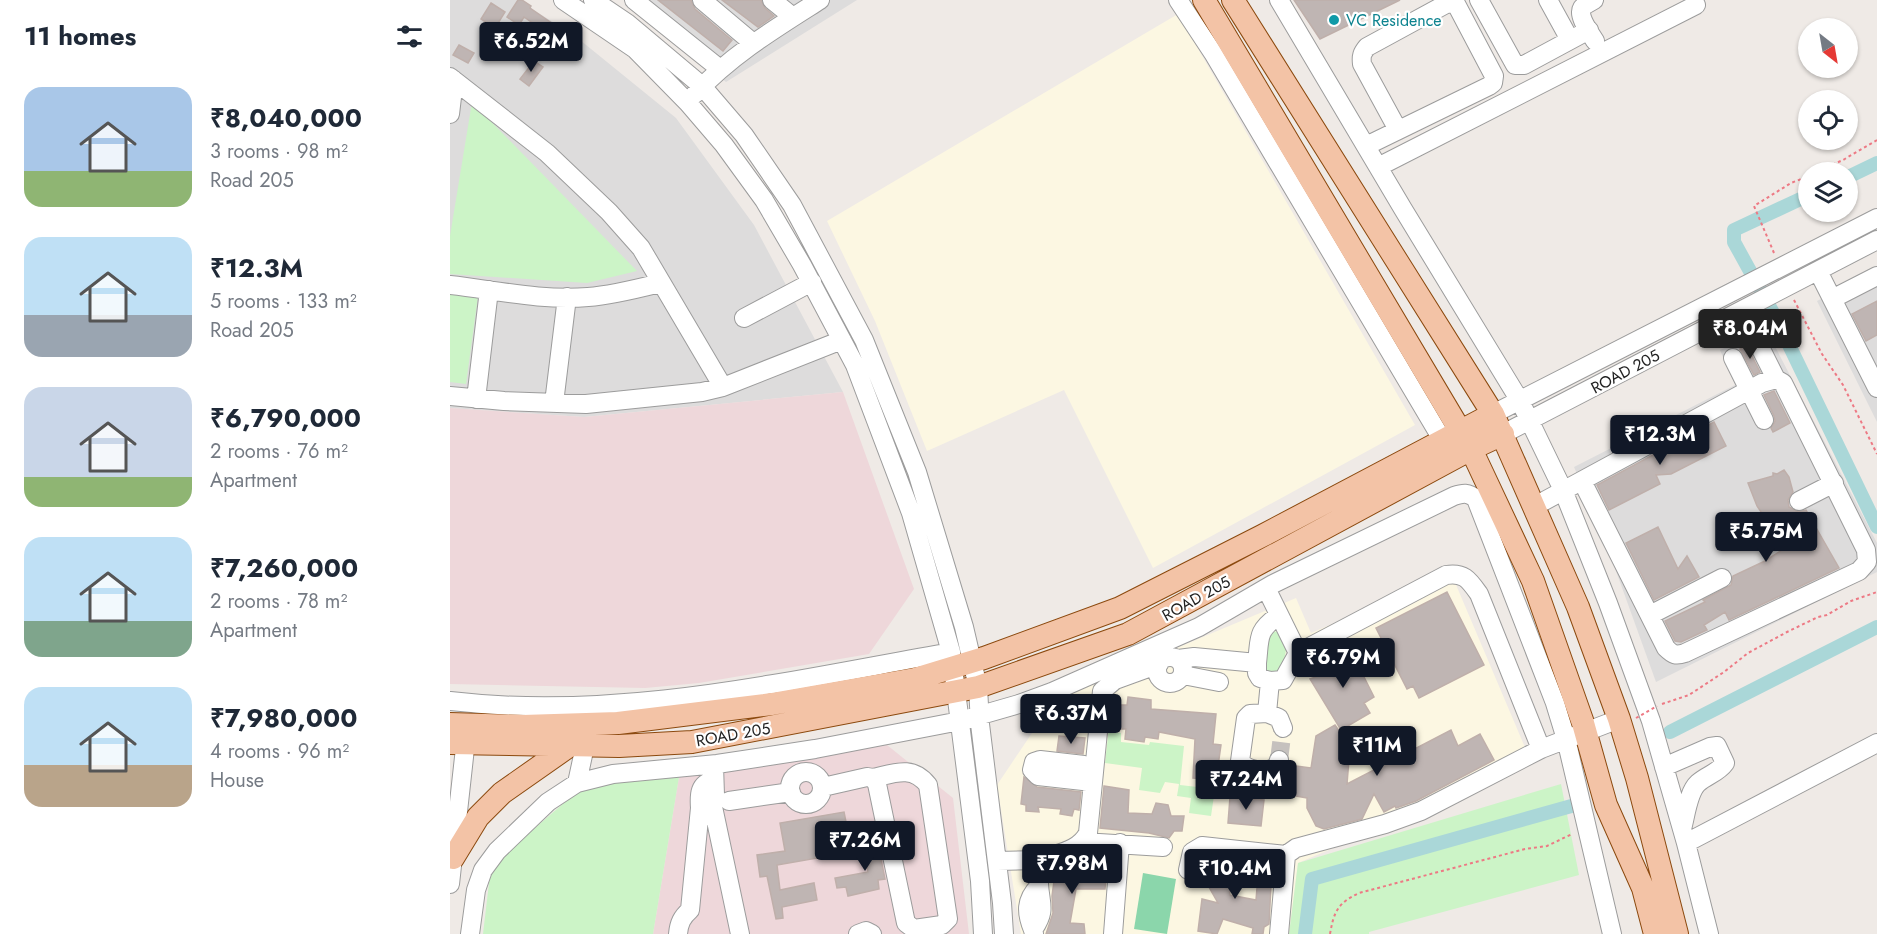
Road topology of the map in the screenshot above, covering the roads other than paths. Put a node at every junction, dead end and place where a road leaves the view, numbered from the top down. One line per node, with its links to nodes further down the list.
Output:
1 (563, 0): 23 (street)
2 (593, 0): 22 (street)
3 (634, 0): 20 (street)
4 (702, 0): 18 (street)
5 (772, 0): 15 (street)
6 (820, 0): 15 (street)
7 (1178, 0): 53 (street)
8 (1204, 0): 53 (main road)
9 (1233, 0): 52 (main road)
10 (1280, 0): 26 (street)
11 (1479, 0): 17 (street)
12 (1548, 0): 17 (street)
13 (1585, 2): 16 (street)
14 (1696, 5): 19 (street)
15 (794, 17): 18 (street)
16 (1589, 30): 17 (street); 19 (street)
17 (1570, 40)
18 (753, 43): 20 (street)
19 (1601, 53): 27 (street)
20 (720, 69): 22 (street)
21 (452, 78): 24 (street); 33 (street)
22 (702, 86): 23 (street); 64 (street)
23 (688, 103): 32 (street)
24 (450, 114)
25 (1398, 130): 25 (street); 26 (street)
26 (1366, 146): 27 (street)
27 (1378, 167): 48 (street)
28 (1877, 218): 48 (street, ROAD 205)
29 (1877, 240): 30 (street, ROAD 205)
30 (1818, 271): 37 (street); 50 (street, ROAD 205)
31 (1877, 276): 37 (street)
32 (812, 282): 38 (street); 39 (street)
33 (660, 283): 36 (street); 43 (street)
34 (450, 285): 35 (street)
35 (489, 290): 36 (street); 47 (street)
36 (567, 297): 49 (street)
37 (1832, 299): 44 (street)
38 (744, 318)
39 (842, 340): 43 (street); 64 (street)
40 (1757, 341): 42 (street)
41 (1732, 358): 45 (street)
42 (1776, 378): 45 (street); 55 (street)
43 (723, 387): 49 (street)
44 (1877, 387)
45 (1749, 390): 51 (street); 54 (street)
46 (450, 396): 47 (street)
47 (476, 399): 49 (street)
48 (1520, 401): 50 (street); 52 (street, ROAD 205)
49 (554, 403)
50 (1530, 420): 52 (street, ROAD 205); 56 (street)
51 (1764, 420)
52 (1498, 424): 53 (main road, ROAD 205); 58 (main road)
53 (1458, 440): 64 (main road, ROAD 205); 69 (main road, ROAD 205); 77 (main road)
54 (1582, 481): 56 (street); 61 (street)
55 (1834, 483): 57 (street); 61 (street)
56 (1563, 490): 58 (street); 84 (street)
57 (1800, 501)
58 (1535, 506): 74 (main road)
59 (1722, 578): 61 (street)
60 (1266, 588): 62 (street); 72 (street); 77 (street)
61 (1650, 615)
62 (1278, 616): 63 (street); 65 (street)
63 (1298, 653): 67 (street); 80 (street)
64 (959, 660): 69 (street); 70 (street); 76 (main road, ROAD 205)
65 (1257, 663): 66 (street); 67 (street)
66 (1180, 667): 68 (street); 88 (street)
67 (1270, 681): 71 (street)
68 (1219, 682)
69 (968, 690): 72 (street); 73 (street); 79 (main road, ROAD 205)
70 (450, 700)
71 (1267, 713): 75 (street); 82 (street)
72 (979, 716): 73 (street); 100 (street)
73 (960, 721): 81 (street); 111 (street)
74 (1625, 721): 77 (street); 117 (main road)
75 (1283, 728)
76 (458, 734): 79 (main road, ROAD 205); 98 (street)
77 (1576, 736): 80 (street); 115 (street); 116 (main road)
78 (1877, 743): 93 (street)
79 (577, 746): 89 (street); 98 (main road)
80 (1541, 749): 97 (street)
81 (797, 752): 85 (street); 86 (street)
82 (1279, 760)
83 (1084, 765): 88 (street)
84 (1664, 766): 93 (street); 93 (street)
85 (801, 772): 90 (street); 91 (street)
86 (714, 773): 89 (street); 92 (street)
87 (873, 778): 87 (street); 90 (street)
88 (1092, 782): 94 (street)
89 (576, 783): 104 (street)
90 (823, 787): 91 (street)
91 (790, 792): 92 (street)
92 (714, 803): 105 (street); 106 (street)
93 (1684, 836): 118 (street)
94 (1083, 842): 95 (street); 99 (street)
95 (1120, 843): 96 (street); 113 (street)
96 (1163, 847)
97 (1286, 855): 101 (street); 114 (street)
98 (453, 858): 102 (street)
99 (1040, 860): 100 (street); 103 (street)
100 (997, 861): 112 (street)
101 (1188, 870)
102 (450, 884)
103 (1034, 932)
104 (470, 934)
105 (678, 934)
106 (740, 934)
107 (858, 934): 108 (street)
108 (872, 934)
109 (908, 934): 110 (street)
110 (947, 934)
111 (983, 934)
112 (1004, 934)
113 (1113, 934)
114 (1279, 934)
115 (1612, 934)
116 (1654, 934)
117 (1677, 934)
118 (1709, 934)

